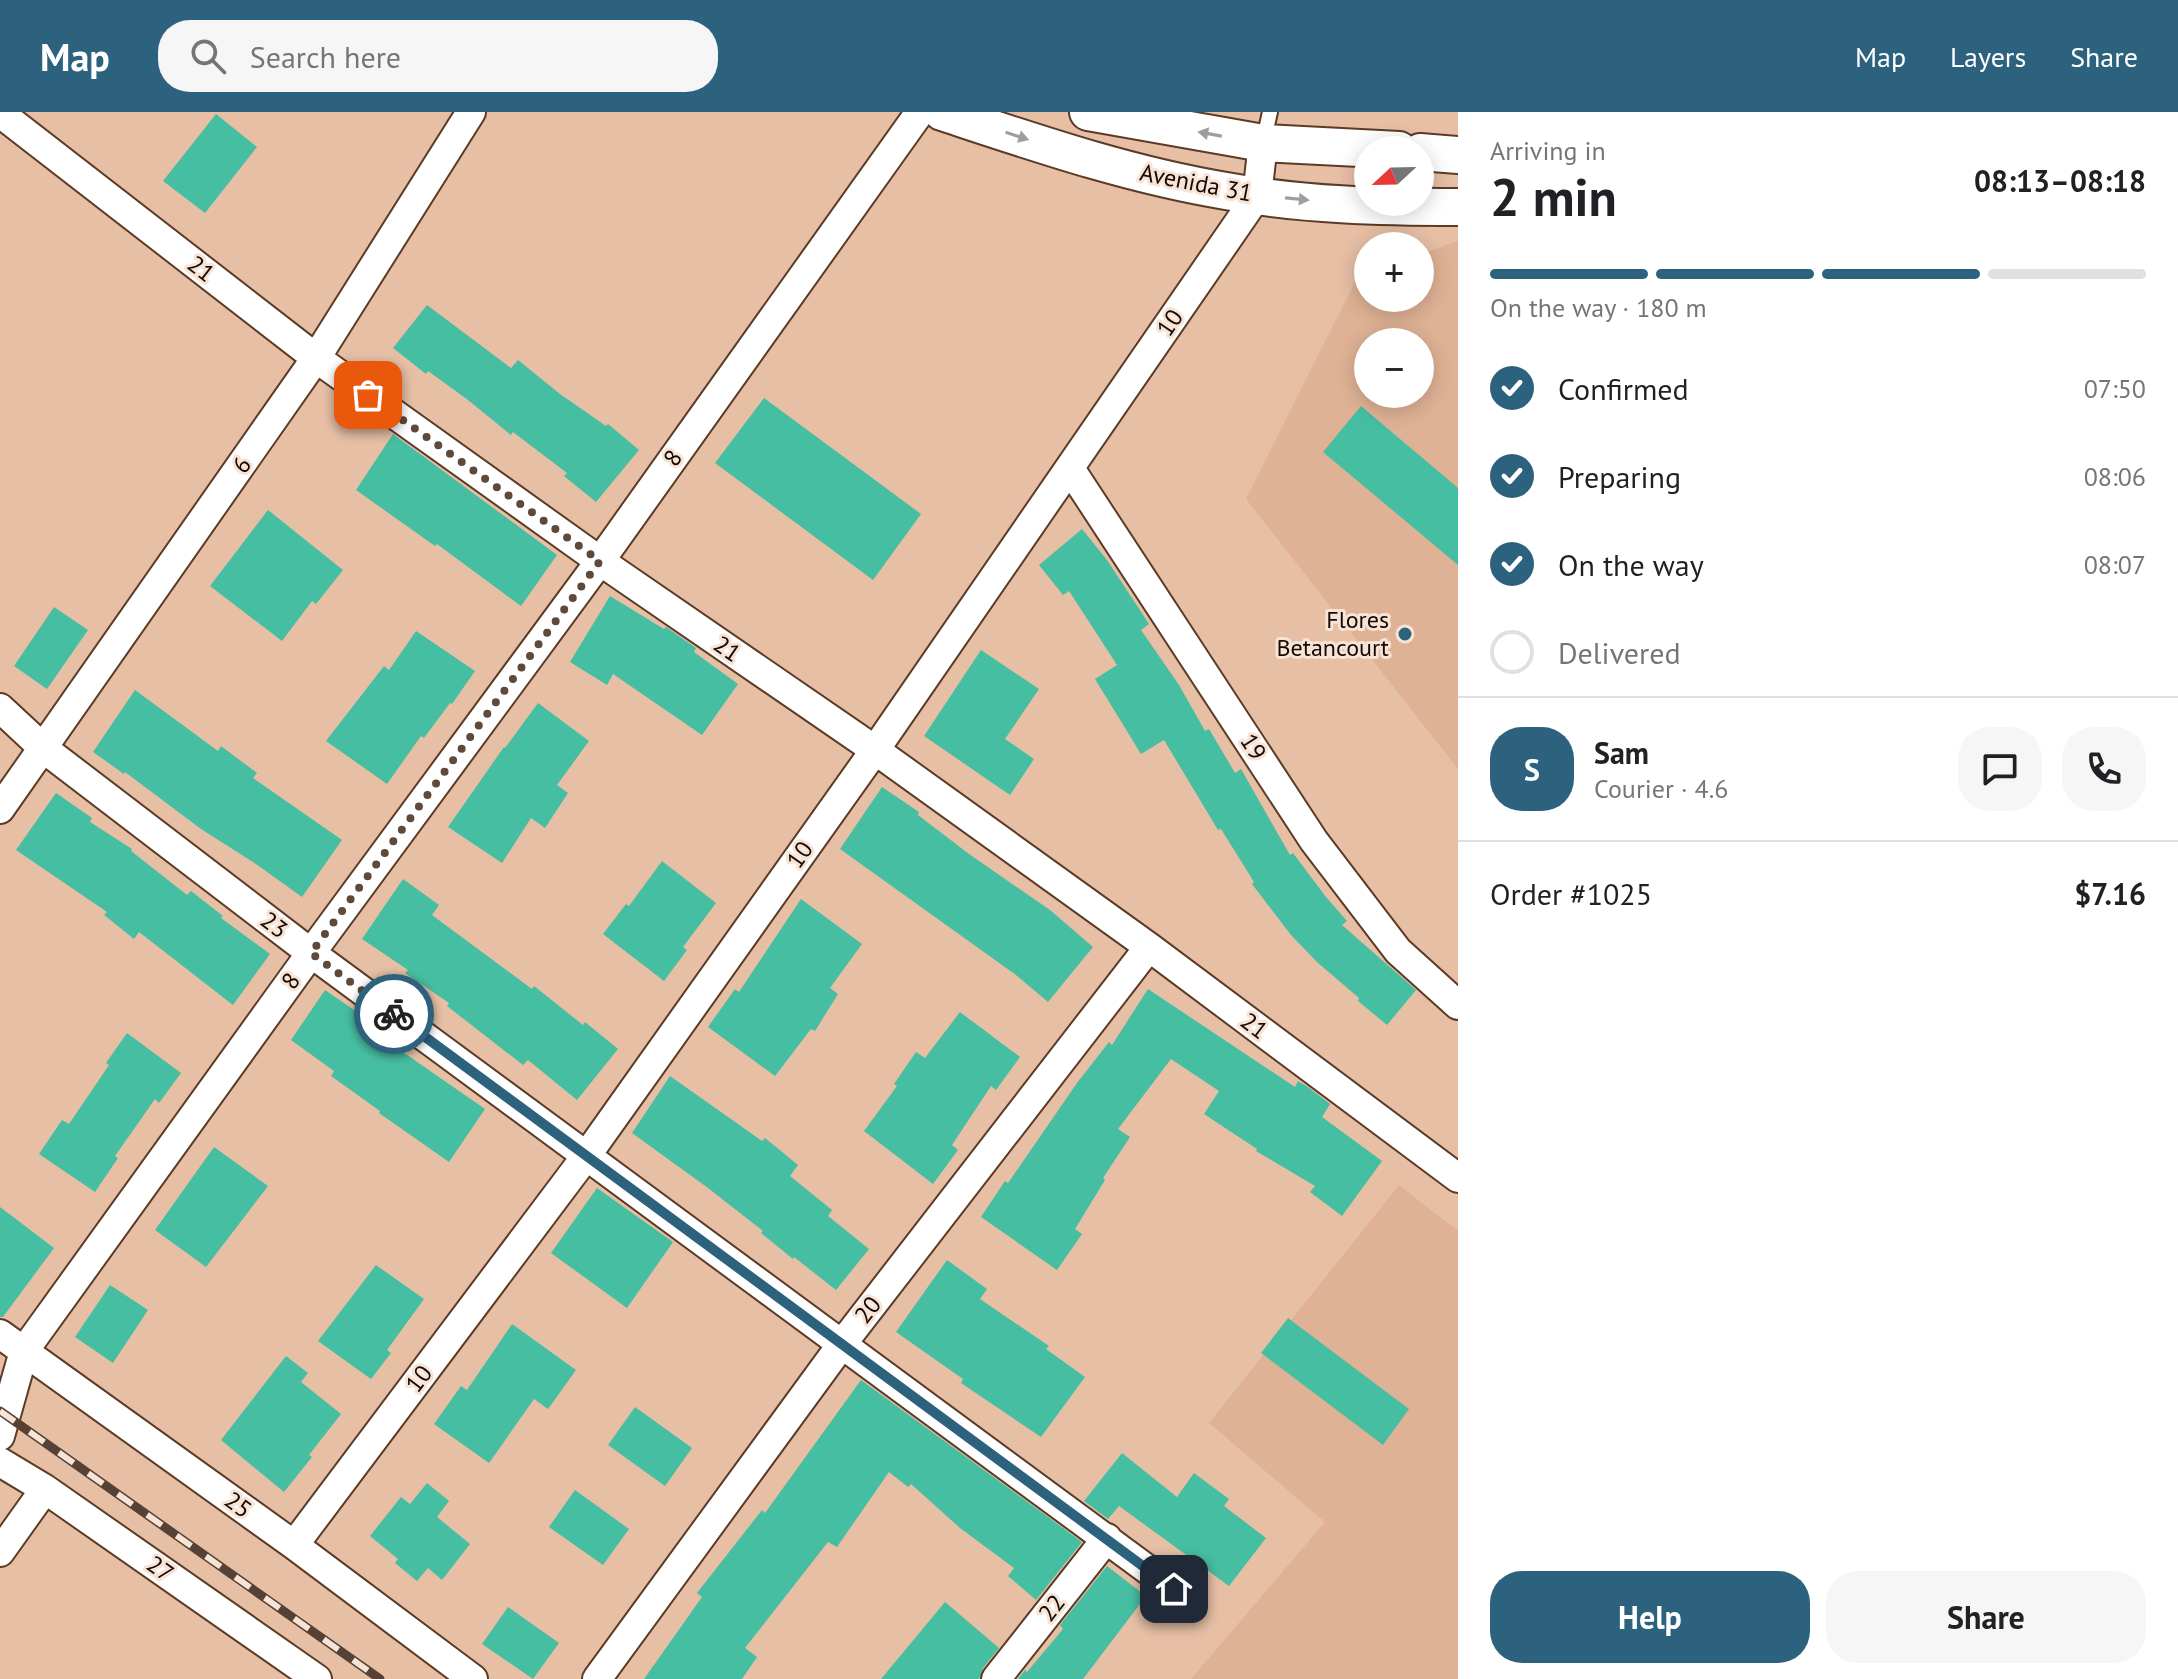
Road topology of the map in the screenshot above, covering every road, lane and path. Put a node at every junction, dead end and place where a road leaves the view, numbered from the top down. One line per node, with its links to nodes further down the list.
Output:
1 (471, 112): 12 (street, 6)
2 (920, 112): 14 (street, 8)
3 (942, 112): 10 (street, Avenida 31, one-way to 10)
4 (1088, 112): 6 (street, Avenida 31, one-way to 4)
5 (0, 113): 12 (street, 21)
6 (1267, 128): 7 (street, Avenida 31); 10 (street, 10)
7 (1354, 142)
8 (1434, 153): 9 (street)
9 (1458, 155)
10 (1257, 196): 11 (street, Avenida 31, one-way to 11); 13 (street, 10)
11 (1458, 207)
12 (316, 358): 14 (street, 21); 16 (street, 6)
13 (1071, 470): 17 (street, 10); 21 (street, 19)
14 (600, 561): 17 (street, 21); 20 (street, 8)
15 (0, 708): 16 (street, 23)
16 (43, 748): 18 (street, 6); 20 (street, 23)
17 (875, 750): 19 (street, 21); 22 (street, 10)
18 (0, 809)
19 (1149, 947): 23 (street, 21); 25 (street, 20)
20 (311, 953): 22 (street, 23); 26 (street, 8)
21 (1458, 1005)
22 (587, 1155): 25 (street, 23); 31 (street, 10)
23 (1458, 1178)
24 (0, 1334): 26 (street, 25)
25 (842, 1344): 30 (street, 23); 36 (street, 20)
26 (24, 1351): 27 (street, 8); 31 (street, 25)
27 (0, 1436)
28 (0, 1462): 29 (street, 27)
29 (45, 1489): 32 (street); 34 (street, 27)
30 (1107, 1538): 33 (street, 23); 37 (street, 22)
31 (294, 1545): 35 (street, 25)
32 (0, 1552)
33 (1174, 1589)
34 (317, 1679)
35 (473, 1679)
36 (597, 1679)
37 (996, 1679)

